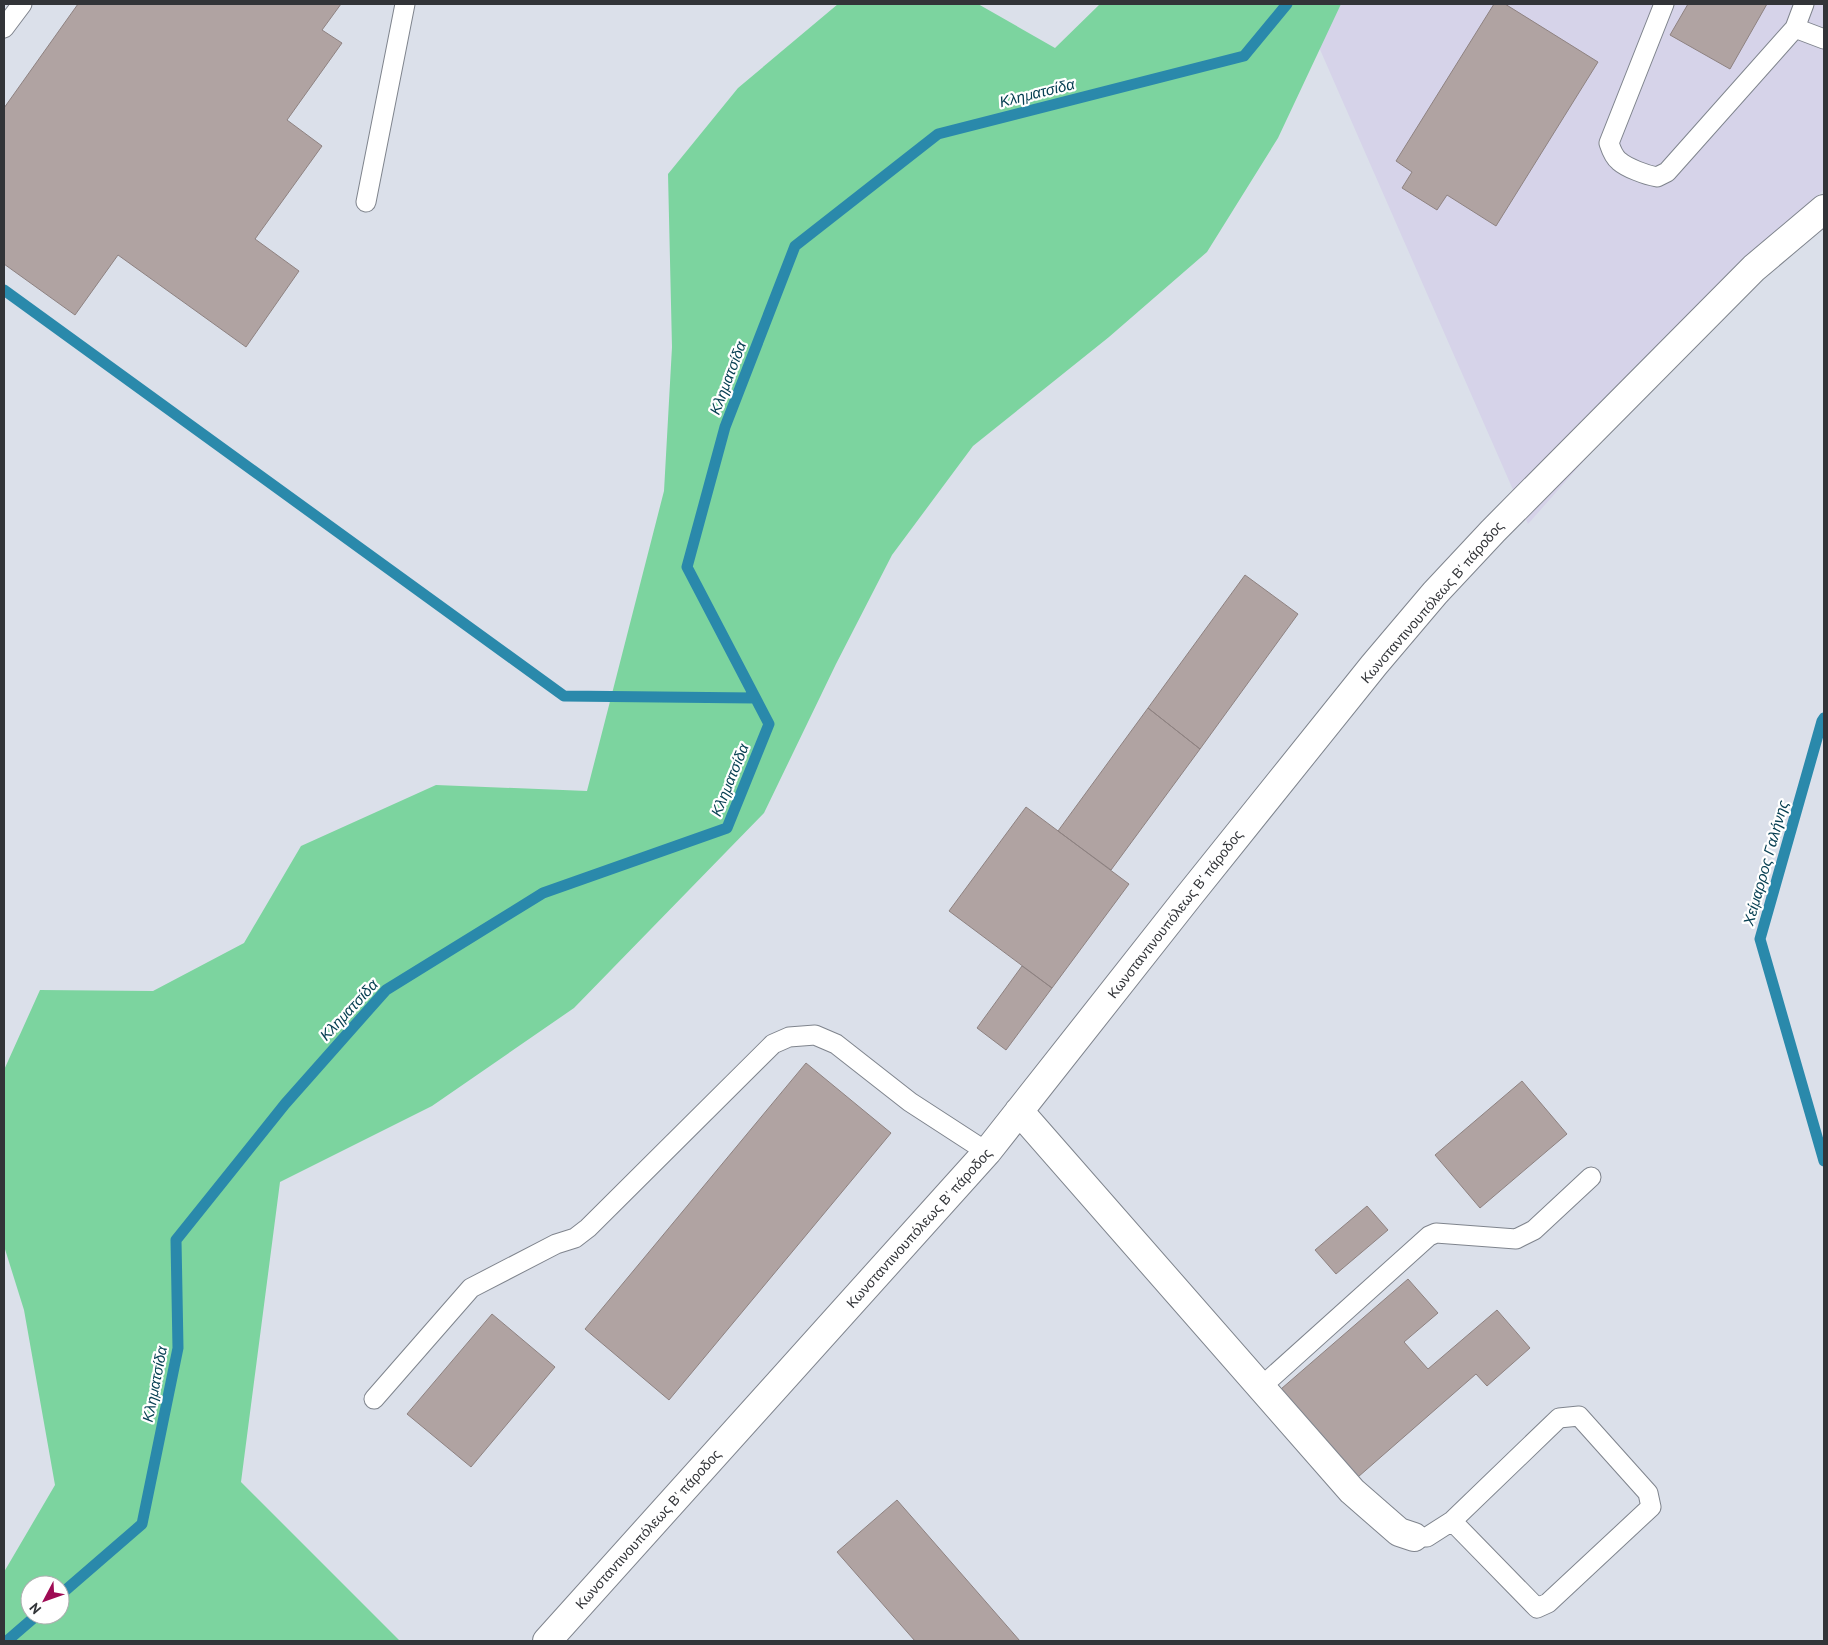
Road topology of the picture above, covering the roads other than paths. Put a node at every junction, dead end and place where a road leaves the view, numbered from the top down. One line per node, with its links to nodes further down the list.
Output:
1 (22, 4): 5 (lane)
2 (405, 4): 8 (lane)
3 (1664, 4): 6 (lane)
4 (1804, 4): 6 (lane)
5 (4, 28)
6 (1796, 28): 7 (lane)
7 (1824, 39)
8 (366, 202)
9 (1824, 208): 10 (street, Κωνσταντινουπόλεως Β' πάροδος)
10 (1019, 1111): 11 (street, Κωνσταντινουπόλεως Β' πάροδος); 13 (street)
11 (987, 1152): 14 (lane); 17 (street, Κωνσταντινουπόλεως Β' πάροδος)
12 (1591, 1177): 13 (lane)
13 (1261, 1387): 16 (street)
14 (374, 1399)
15 (1452, 1521): 15 (lane); 16 (lane)
16 (1414, 1537)
17 (547, 1641)

